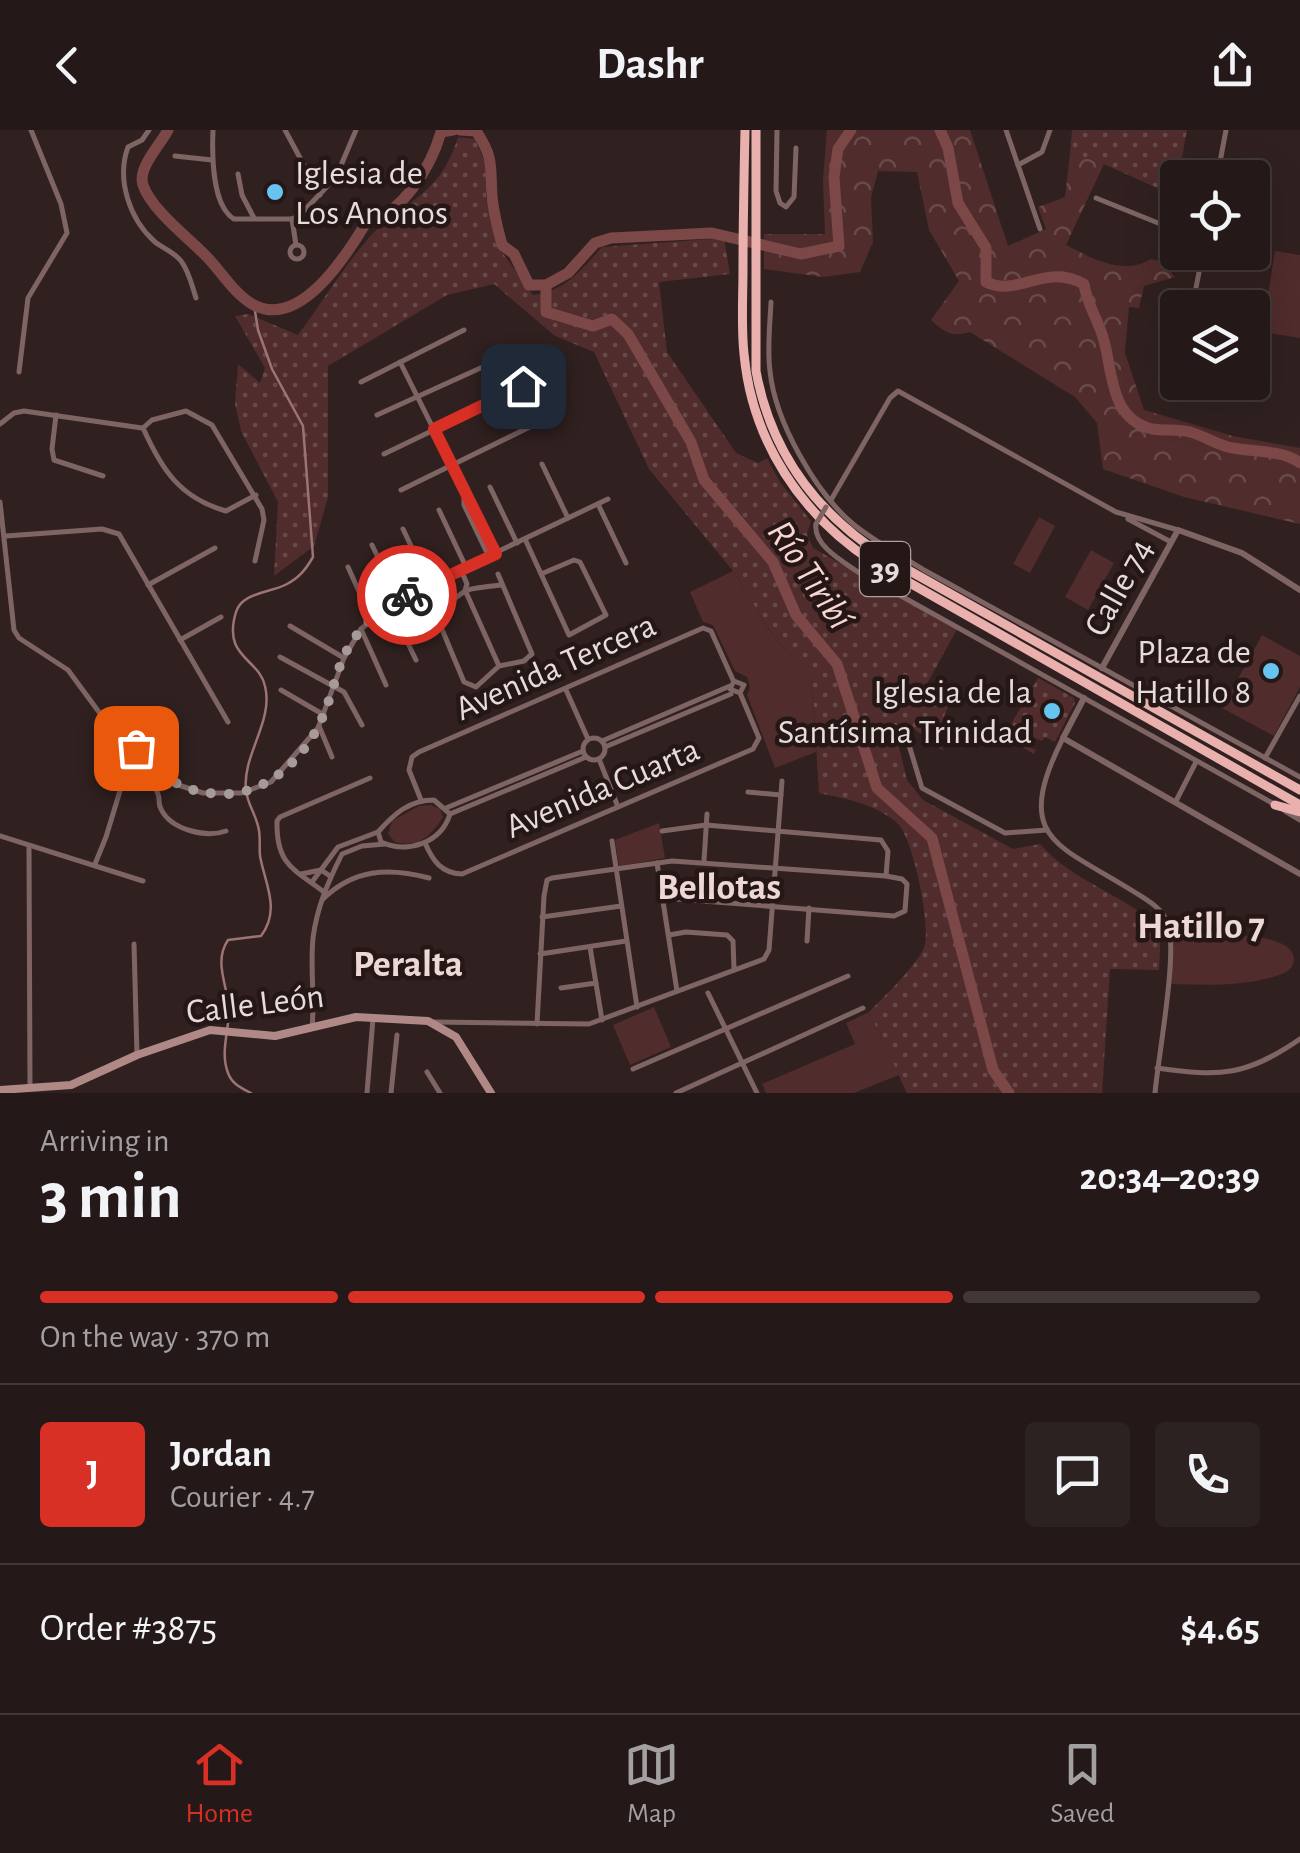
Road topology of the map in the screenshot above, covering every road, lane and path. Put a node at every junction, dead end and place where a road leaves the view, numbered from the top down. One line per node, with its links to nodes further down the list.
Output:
1 (31, 130): 31 (street)
2 (149, 130): 26 (street)
3 (213, 130): 14 (street)
4 (285, 130): 18 (street)
5 (356, 130): 18 (street)
6 (756, 130): 25 (highway, 39)
7 (777, 130): 12 (street)
8 (1006, 130): 16 (street)
9 (1050, 130): 16 (street)
10 (1226, 130): 15 (street)
11 (745, 132): 25 (highway, 39)
12 (796, 148)
13 (175, 156): 14 (street)
14 (212, 160): 20 (street)
15 (1220, 160)
16 (1018, 165): 23 (street)
17 (238, 174): 20 (street)
18 (320, 195): 21 (street)
19 (1096, 198): 22 (street)
20 (254, 218): 21 (street)
21 (292, 218): 24 (street)
22 (1160, 224)
23 (1040, 230)
24 (296, 246)
25 (749, 274): 90 (highway, 39); 123 (highway, 39)
26 (196, 298)
27 (771, 302): 49 (street)
28 (464, 330): 29 (street)
29 (400, 362): 32 (street); 34 (street)
30 (485, 366): 34 (street)
31 (20, 372)
32 (362, 382)
33 (523, 386): 40 (street)
34 (418, 397): 36 (street); 40 (street)
35 (56, 415): 38 (street); 39 (street); 44 (street)
36 (377, 416)
37 (546, 419): 42 (street)
38 (0, 424)
39 (143, 428): 47 (street); 47 (street)
40 (434, 429): 41 (street); 42 (street)
41 (384, 454)
42 (452, 463): 46 (street); 63 (street)
43 (542, 464): 54 (street)
44 (104, 476)
45 (490, 487): 60 (street)
46 (401, 490)
47 (256, 495): 64 (street)
48 (608, 499): 51 (street)
49 (831, 500): 53 (street); 89 (street); 97 (street, bridge)
50 (0, 502): 57 (street)
51 (598, 504): 54 (street); 65 (street)
52 (439, 510): 67 (street)
53 (1116, 512): 56 (street); 59 (street)
54 (568, 518): 58 (street)
55 (403, 529): 71 (street)
56 (1178, 530): 59 (street, Calle 74); 75 (street)
57 (6, 536): 73 (street); 106 (street)
58 (525, 539): 60 (street); 70 (street)
59 (1172, 542): 89 (street, Calle 74)
60 (517, 543): 63 (street)
61 (372, 546): 76 (street)
62 (215, 548): 73 (street)
63 (492, 555): 67 (street)
64 (254, 561)
65 (626, 563)
66 (348, 566): 81 (street)
67 (463, 569): 68 (street); 74 (street)
68 (452, 574): 71 (street); 74 (street)
69 (498, 574): 72 (street)
70 (541, 574): 70 (street)
71 (429, 584): 76 (street)
72 (502, 584): 74 (street); 88 (street)
73 (148, 586): 84 (street)
74 (465, 590): 79 (street); 88 (street)
75 (1300, 590)
76 (398, 599): 78 (street)
77 (431, 603): 79 (street)
78 (390, 604): 81 (street); 87 (street)
79 (436, 615): 88 (street)
80 (221, 616): 84 (street)
81 (371, 618): 83 (street)
82 (290, 626): 86 (street)
83 (362, 629): 86 (street); 91 (street)
84 (180, 640): 99 (street)
85 (280, 657): 92 (street)
86 (344, 658): 92 (street)
87 (416, 660)
88 (499, 666)
89 (1102, 668): 90 (highway); 109 (street)
90 (1106, 679): 116 (highway, 39)
91 (386, 685)
92 (333, 687): 98 (street); 100 (street)
93 (734, 688): 95 (street, Avenida Tercera); 104 (street); 122 (street, Avenida Cuarta)
94 (281, 690): 98 (street)
95 (566, 690): 103 (street); 119 (street, Avenida Tercera)
96 (1300, 696): 109 (street)
97 (1084, 698): 102 (street); 112 (street)
98 (324, 715): 101 (street)
99 (228, 722)
100 (362, 725)
101 (318, 726): 108 (street); 111 (street)
102 (1063, 738): 120 (street); 128 (street)
103 (588, 739): 104 (street); 107 (street)
104 (604, 744): 110 (street)
105 (909, 745): 128 (street)
106 (124, 746): 111 (street); 139 (street)
107 (584, 754): 110 (street); 124 (street)
108 (332, 756)
109 (1266, 758): 113 (street)
110 (598, 759): 122 (street)
111 (147, 760): 129 (street)
112 (1196, 762): 120 (street); 121 (street)
113 (1300, 777)
114 (370, 778): 143 (street)
115 (782, 781): 118 (street)
116 (1300, 790)
117 (748, 792): 118 (street)
118 (781, 794): 130 (street)
119 (421, 800): 124 (street); 131 (street)
120 (1176, 801): 145 (street)
121 (1275, 805): 123 (highway); 126 (street)
122 (618, 807): 135 (street, Avenida Cuarta)
123 (1300, 808)
124 (448, 811): 135 (street)
125 (706, 814): 127 (street)
126 (1300, 820)
127 (706, 825): 130 (street); 132 (street); 138 (street)
128 (1046, 830): 184 (street)
129 (226, 831)
130 (778, 831): 141 (street); 147 (street)
131 (378, 832): 136 (street); 144 (street)
132 (662, 832)
133 (0, 836): 137 (street)
134 (612, 841): 142 (street)
135 (425, 843): 136 (street)
136 (385, 844): 146 (street)
137 (29, 846): 139 (street); 189 (street)
138 (704, 861): 140 (street); 141 (street)
139 (95, 864): 149 (street)
140 (658, 864): 142 (street); 152 (street)
141 (776, 867): 147 (street); 154 (street)
142 (616, 869): 155 (street); 157 (street)
143 (292, 870): 144 (street); 150 (street)
144 (321, 870): 146 (street); 150 (street)
145 (1300, 874)
146 (330, 876): 151 (street)
147 (886, 876): 156 (street)
148 (429, 878): 153 (street)
149 (143, 881)
150 (312, 882): 151 (street)
151 (324, 892): 153 (street)
152 (664, 901): 154 (street); 158 (street)
153 (320, 902): 177 (street)
154 (772, 905): 156 (street); 164 (street)
155 (620, 906): 157 (street); 159 (street)
156 (810, 908): 160 (street)
157 (542, 916): 163 (street)
158 (668, 935): 164 (street); 168 (street)
159 (626, 941): 162 (street); 170 (street)
160 (807, 941)
161 (134, 944): 182 (street)
162 (590, 947): 163 (street); 166 (street)
163 (540, 954): 176 (street)
164 (734, 969): 168 (street)
165 (848, 976): 178 (street)
166 (596, 983): 167 (street); 173 (street)
167 (561, 988)
168 (677, 990): 170 (street)
169 (708, 992): 178 (street)
170 (637, 1007): 173 (street)
171 (863, 1008): 183 (street)
172 (373, 1018): 174 (main road, Calle León); 177 (main road, Calle León); 190 (street)
173 (602, 1020): 176 (street)
174 (428, 1021): 175 (street); 180 (main road, Calle León)
175 (472, 1023): 176 (street); 180 (street)
176 (536, 1024)
177 (312, 1028): 182 (main road, Calle León)
178 (726, 1030): 183 (street); 185 (street)
179 (396, 1035): 191 (street)
180 (456, 1037): 193 (main road, Calle León)
181 (1300, 1039): 184 (street)
182 (137, 1055): 187 (main road, Calle León)
183 (742, 1063): 194 (street); 195 (street)
184 (1157, 1068): 196 (street)
185 (632, 1069)
186 (427, 1072): 192 (street)
187 (67, 1089): 189 (main road, Calle León)
188 (0, 1090): 189 (main road, Calle León)
189 (30, 1090)
190 (367, 1093)
191 (391, 1093)
192 (440, 1093)
193 (491, 1093)
194 (676, 1093)
195 (755, 1093)
196 (1155, 1093)

